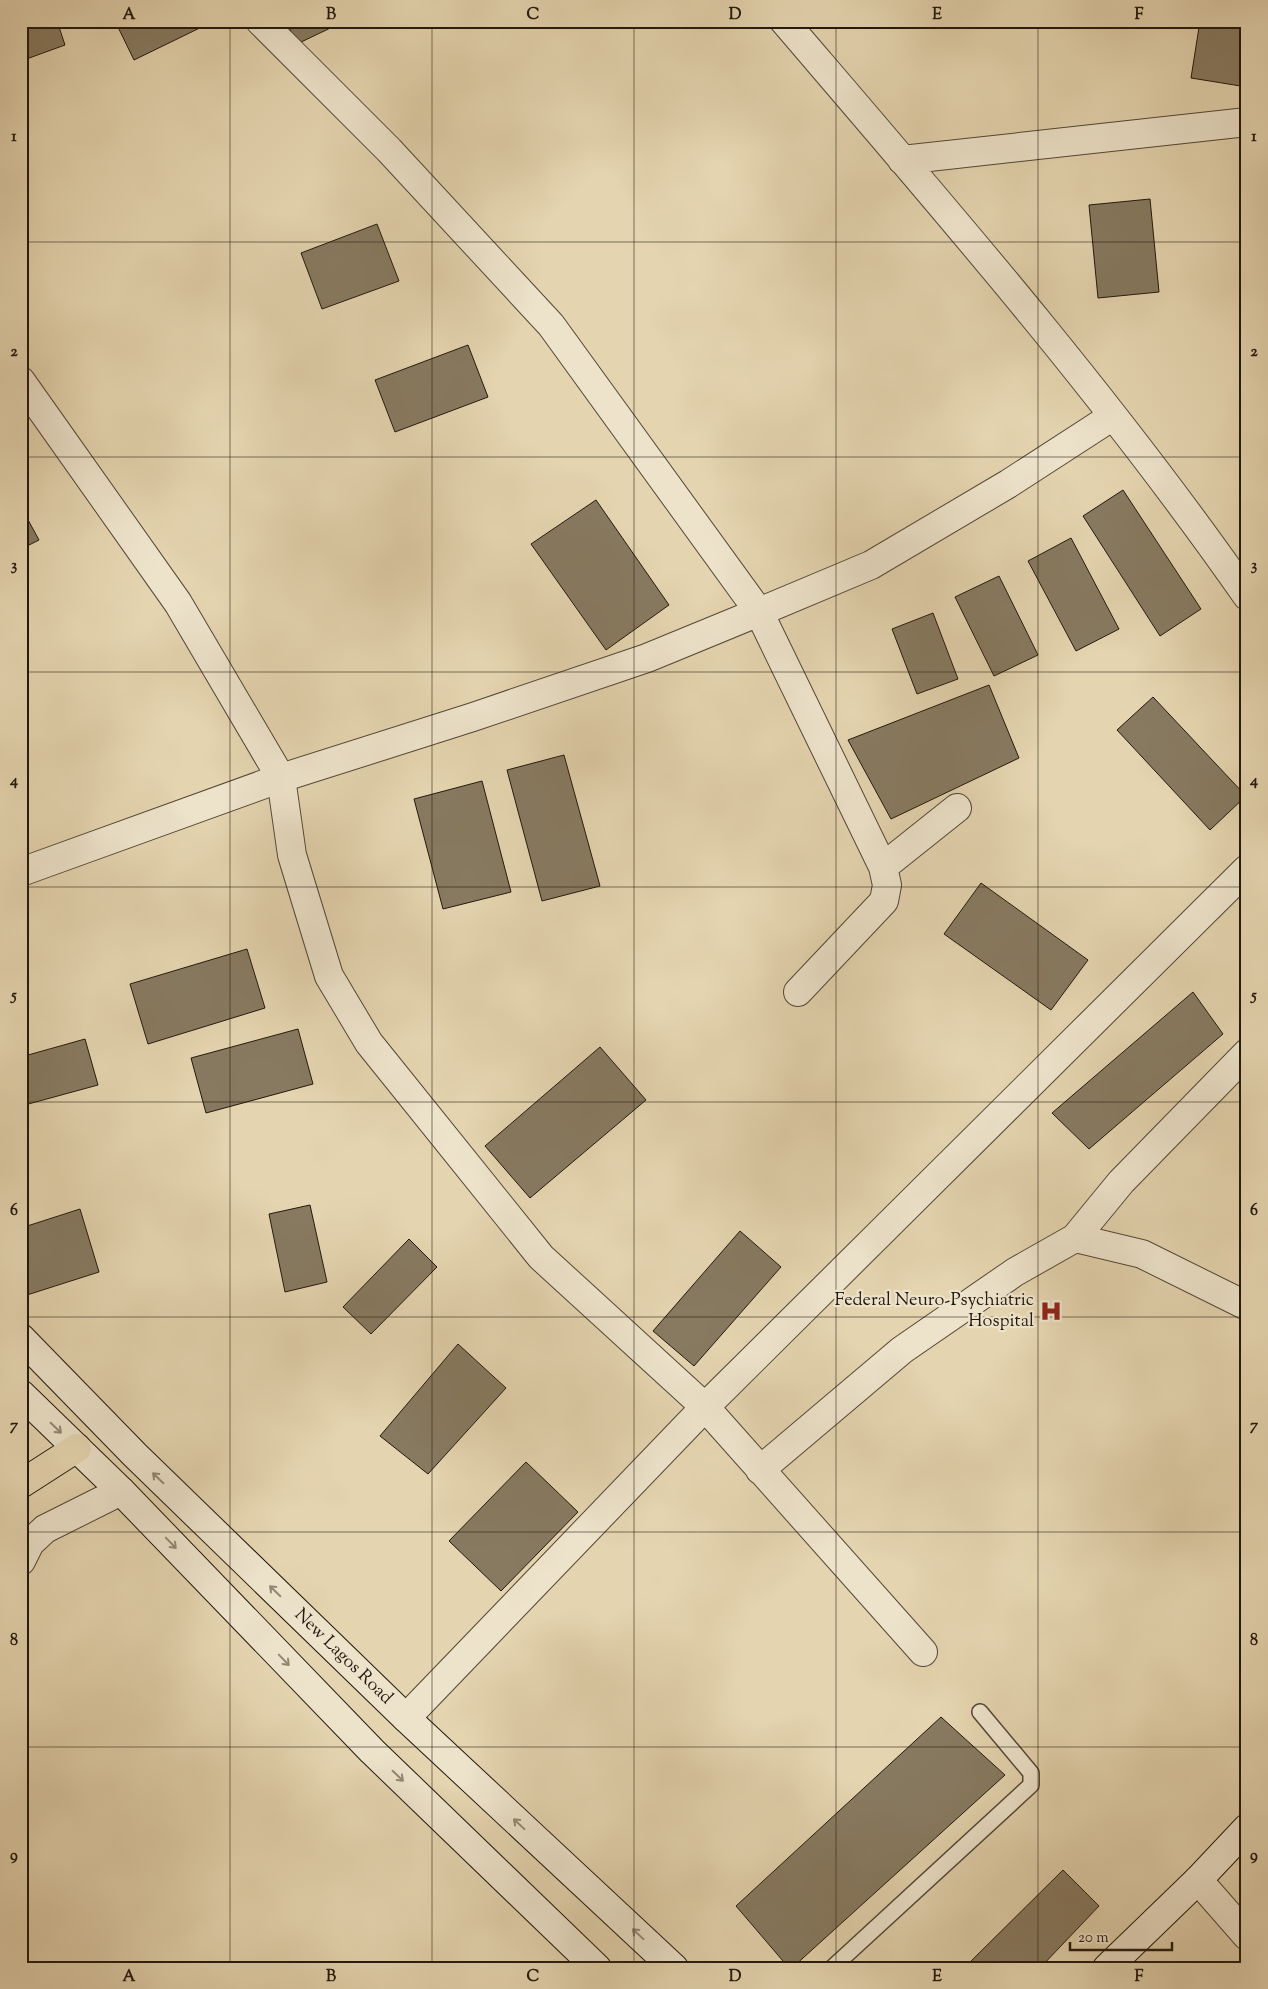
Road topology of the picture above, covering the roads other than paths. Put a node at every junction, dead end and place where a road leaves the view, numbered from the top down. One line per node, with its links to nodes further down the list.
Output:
1 (260, 21): 8 (street)
2 (784, 21): 4 (street)
3 (1247, 122): 4 (street)
4 (902, 160): 6 (street)
5 (21, 381): 9 (street)
6 (1113, 416): 7 (street); 8 (street)
7 (1247, 596)
8 (759, 612): 9 (street); 11 (street)
9 (281, 778): 13 (street); 20 (street)
10 (957, 808): 11 (street)
11 (883, 867): 14 (street)
12 (1247, 869): 20 (street)
13 (21, 872)
14 (798, 992)
15 (1247, 1052): 16 (street)
16 (1075, 1238): 17 (street); 22 (street)
17 (1247, 1306)
18 (24, 1337): 28 (street, New Lagos Road, one-way to 18)
19 (21, 1394): 21 (street, one-way to 21)
20 (705, 1408): 22 (street); 28 (street)
21 (77, 1448): 23 (highway); 24 (street)
22 (760, 1470): 26 (street)
23 (21, 1484)
24 (121, 1491): 25 (street); 32 (street, one-way to 32)
25 (21, 1561)
26 (923, 1652)
27 (980, 1712): 34 (lane)
28 (406, 1718): 33 (street, New Lagos Road, one-way to 28)
29 (1247, 1828): 30 (street)
30 (1198, 1880): 31 (street); 35 (street)
31 (1247, 1936)
32 (597, 1968)
33 (674, 1968)
34 (832, 1968)
35 (1107, 1968)

